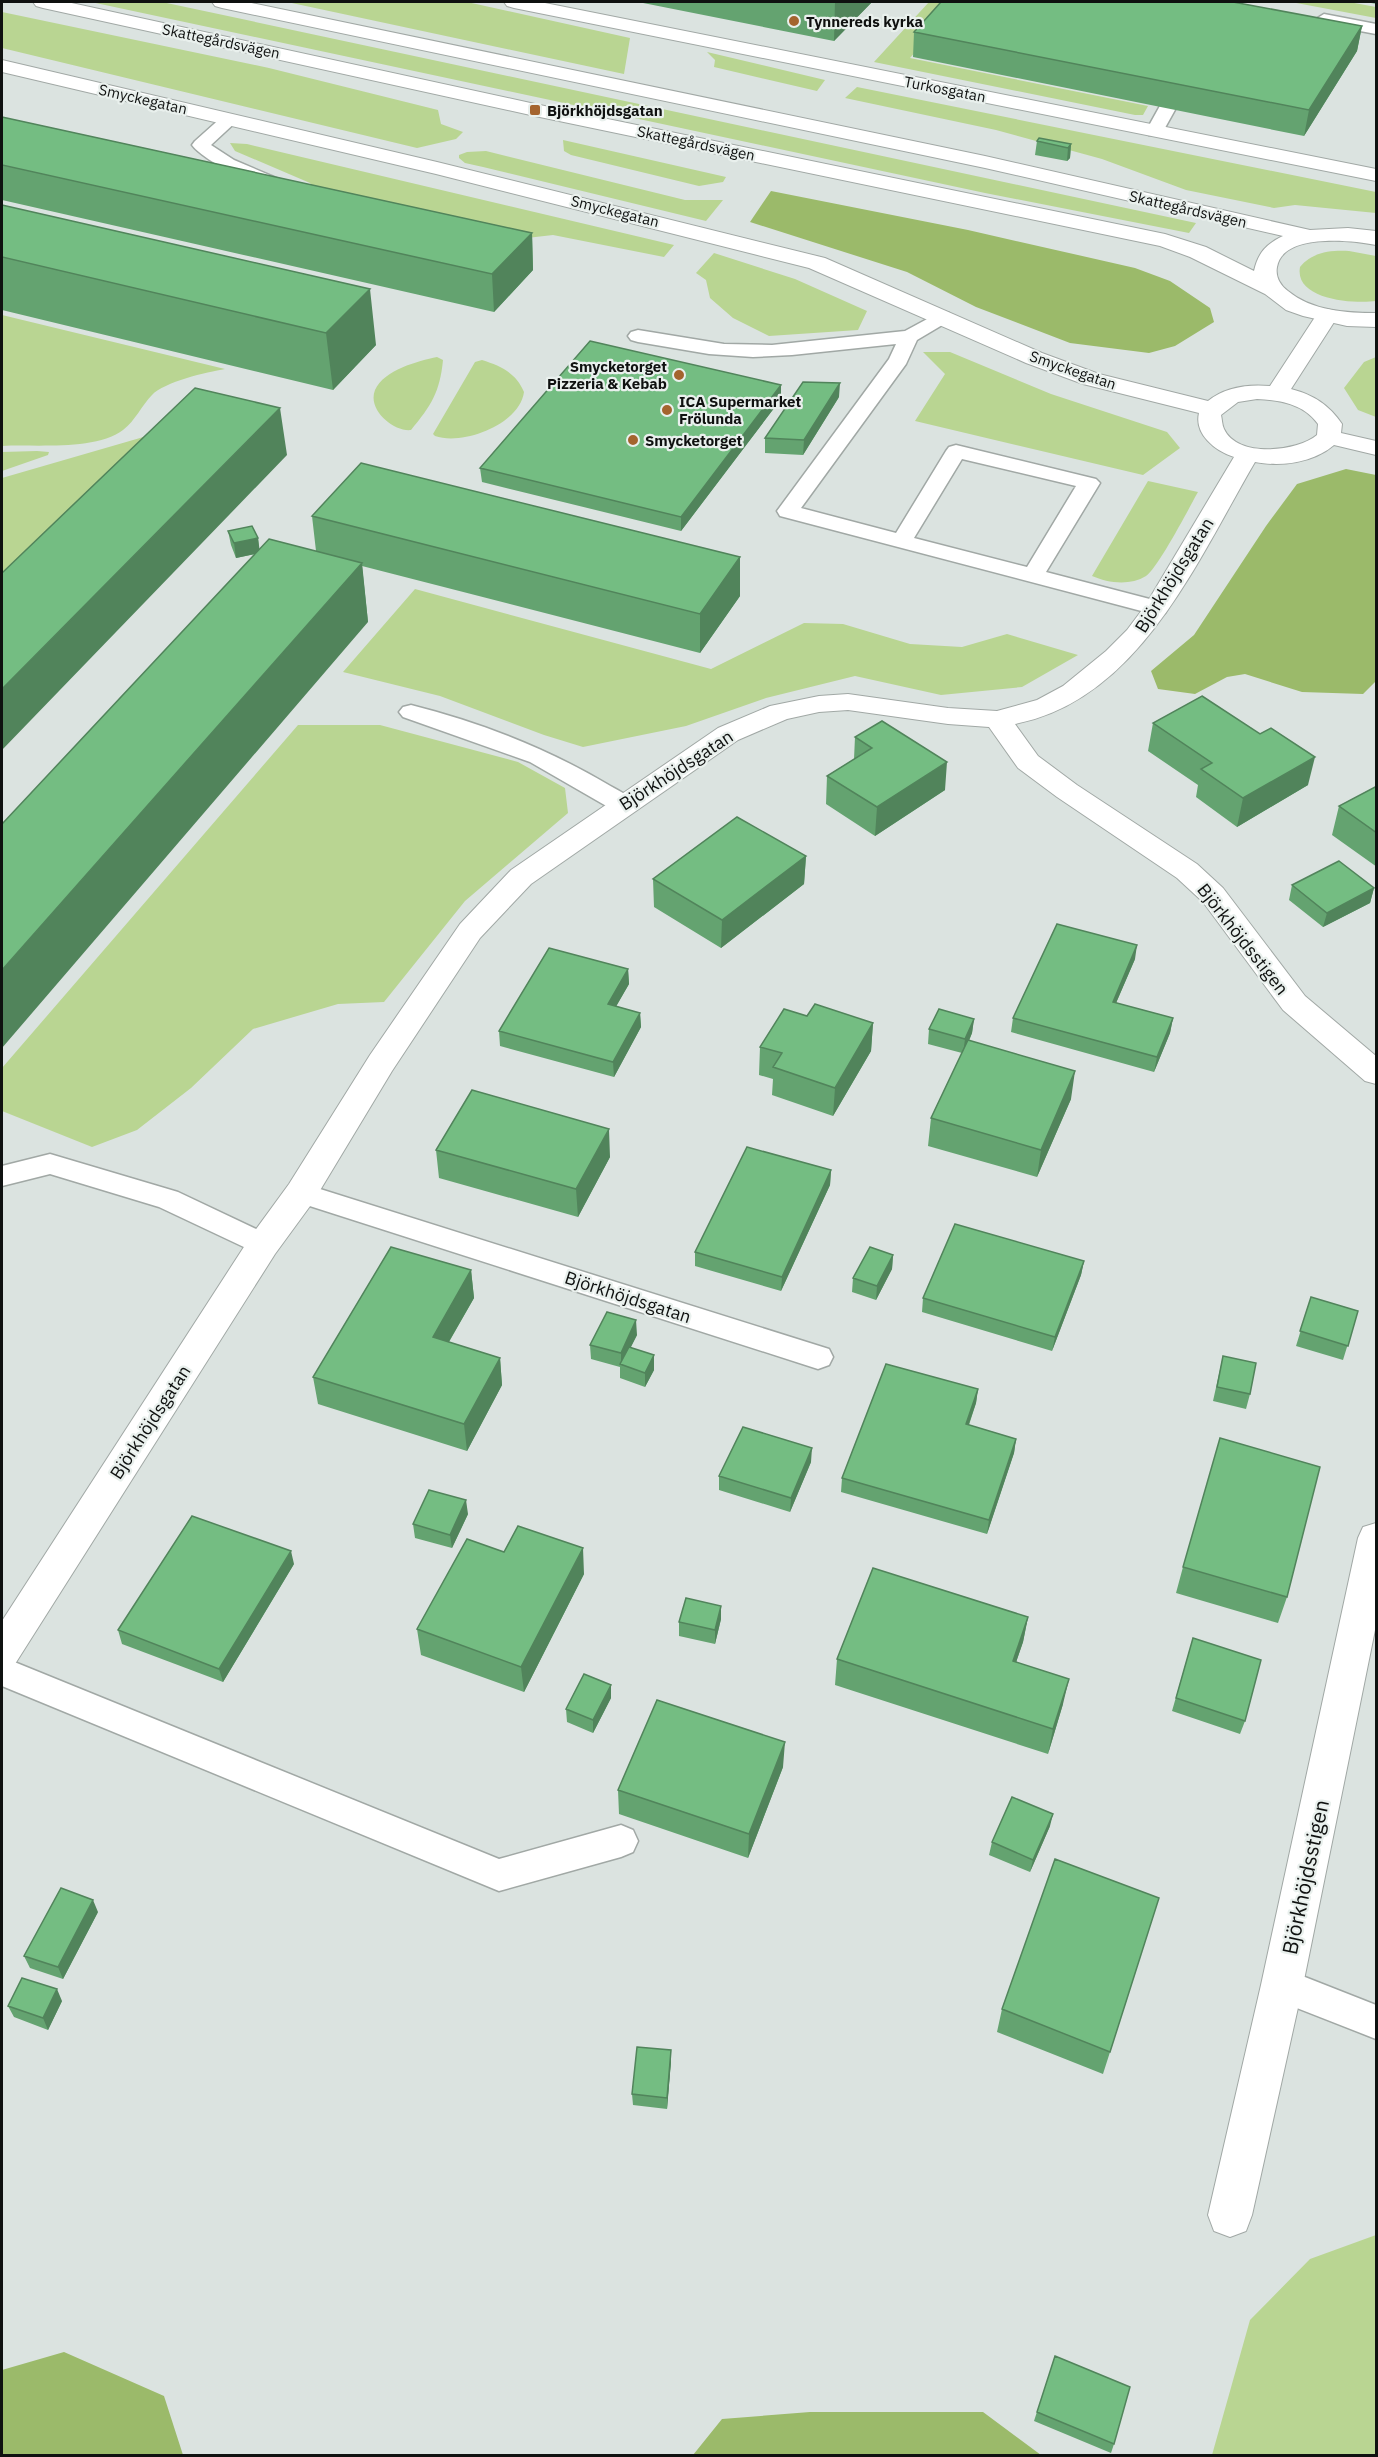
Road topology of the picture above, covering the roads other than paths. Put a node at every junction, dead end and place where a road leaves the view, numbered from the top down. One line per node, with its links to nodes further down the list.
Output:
1 (43, 2): 16 (street, Skattegårdsvägen)
2 (222, 2): 14 (street, Skattegårdsvägen)
3 (514, 2): 11 (street, Turkosgatan)
4 (1312, 17): 5 (lane)
5 (1347, 24): 6 (lane); 7 (lane)
6 (1377, 29)
7 (1337, 39)
8 (2, 66): 10 (street, Smyckegatan)
9 (1167, 108): 11 (lane)
10 (229, 120): 13 (lane); 18 (street, Smyckegatan)
11 (1155, 131): 12 (street, Turkosgatan)
12 (1377, 175)
13 (295, 194)
14 (1309, 236): 15 (street, Skattegårdsvägen); 16 (street, Skattegårdsvägen)
15 (1377, 238)
16 (1273, 289): 17 (street, Skattegårdsvägen)
17 (1327, 316): 19 (street, Skattegårdsvägen); 22 (street)
18 (942, 317): 21 (lane); 23 (street, Smyckegatan)
19 (1377, 320)
20 (638, 336): 21 (lane)
21 (909, 337): 27 (lane)
22 (1277, 393): 23 (street); 24 (street)
23 (1212, 409): 26 (street)
24 (1329, 438): 25 (street); 26 (street)
25 (1377, 448)
26 (1248, 454): 29 (street, Björkhöjdsgatan)
27 (902, 540): 28 (lane); 28 (lane)
28 (1033, 574): 29 (lane)
29 (1157, 608): 31 (street, Björkhöjdsgatan)
30 (411, 712): 32 (lane)
31 (997, 719): 32 (street, Björkhöjdsgatan); 33 (street, Björkhöjdsstigen)
32 (624, 804): 35 (street, Björkhöjdsgatan)
33 (1377, 1073)
34 (2, 1176): 36 (lane)
35 (301, 1193): 36 (street, Björkhöjdsgatan); 37 (lane, Björkhöjdsgatan)
36 (263, 1245): 39 (street, Björkhöjdsgatan)
37 (818, 1357)
38 (1377, 1538): 42 (street, Björkhöjdsstigen)
39 (2, 1652)
40 (2, 1671): 41 (lane)
41 (621, 1840)
42 (1282, 1985): 43 (lane); 44 (street, Björkhöjdsstigen)
43 (1377, 2022)
44 (1230, 2215)

